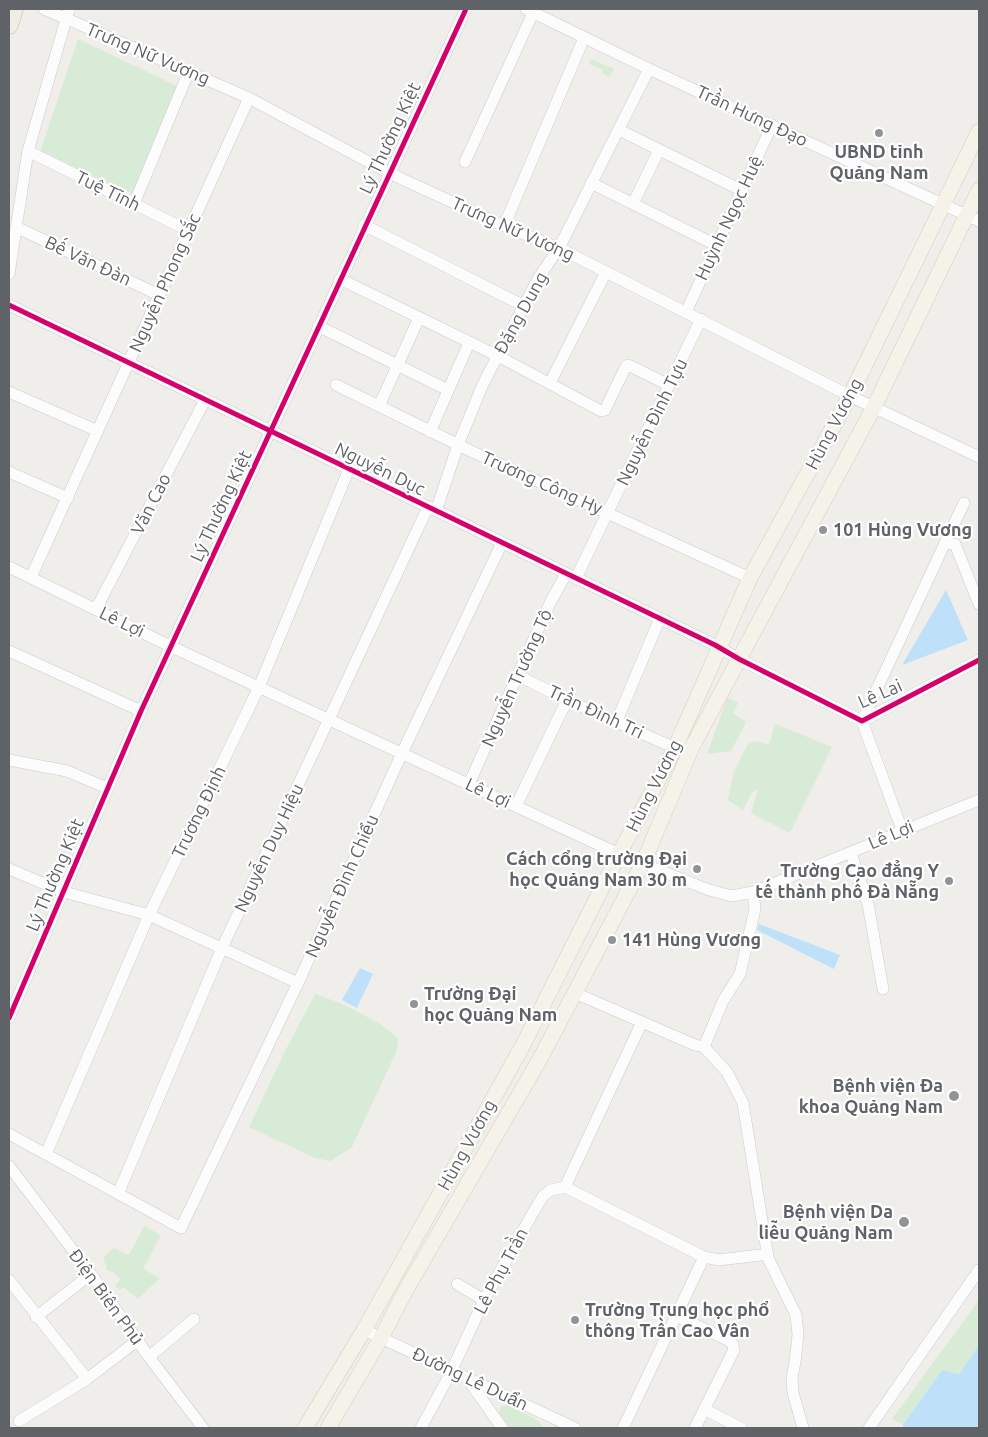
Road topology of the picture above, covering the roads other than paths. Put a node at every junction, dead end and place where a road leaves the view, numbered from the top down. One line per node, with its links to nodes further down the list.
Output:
1 (14, 9): 6 (highway)
2 (44, 9): 5 (street, Trưng Nữ Vương)
3 (466, 9): 17 (street, Lý Thường Kiệt)
4 (530, 11): 7 (street, Trần Hưng Đạo); 16 (street)
5 (67, 14): 9 (street, Trưng Nữ Vương); 15 (street)
6 (9, 25)
7 (584, 38): 8 (street, Trần Hưng Đạo); 26 (street)
8 (649, 68): 11 (street, Trần Hưng Đạo); 12 (street, Đặng Dung)
9 (190, 71): 10 (street, Trưng Nữ Vương); 21 (street)
10 (249, 98): 17 (street, Trưng Nữ Vương); 28 (street, Nguyễn Phong Sắc)
11 (772, 125): 19 (street, Huỳnh Ngọc Huệ); 23 (street, Trần Hưng Đạo)
12 (620, 130): 14 (street); 18 (street, Đặng Dung)
13 (979, 131): 23 (main road, Hùng Vương)
14 (659, 150): 19 (street); 22 (street)
15 (28, 151): 21 (street, Tuệ Tĩnh); 27 (street)
16 (465, 162)
17 (389, 173): 25 (street, Lý Thường Kiệt); 26 (street, Trưng Nữ Vương)
18 (591, 183): 22 (street); 30 (street, Đặng Dung)
19 (741, 190): 29 (street, Huỳnh Ngọc Huệ)
20 (979, 190): 24 (main road, Hùng Vương)
21 (134, 204): 28 (street, Tuệ Tĩnh)
22 (633, 204): 29 (street)
23 (944, 204): 24 (street, Trần Hưng Đạo); 50 (main road, Hùng Vương)
24 (973, 218): 53 (main road, Hùng Vương)
25 (364, 225): 33 (street, Lý Thường Kiệt); 36 (street)
26 (504, 226): 30 (street, Trưng Nữ Vương)
27 (16, 227): 32 (street); 34 (street, Bế Văn Đàn)
28 (189, 231): 34 (street, Nguyễn Phong Sắc)
29 (716, 245): 37 (street, Huỳnh Ngọc Huệ)
30 (559, 248): 31 (street, Trưng Nữ Vương); 36 (street, Đặng Dung)
31 (606, 272): 37 (street, Trưng Nữ Vương); 45 (street)
32 (9, 274)
33 (340, 279): 38 (street); 40 (street, Lý Thường Kiệt)
34 (159, 295): 43 (street, Nguyễn Phong Sắc)
35 (9, 305): 43 (street, Nguyễn Dục)
36 (524, 306): 42 (street, Đặng Dung)
37 (686, 312): 39 (street, Trưng Nữ Vương)
38 (419, 318): 41 (street); 44 (street)
39 (701, 319): 47 (street, Nguyễn Đình Tựu); 50 (street, Trưng Nữ Vương)
40 (318, 326): 44 (street); 55 (street, Lý Thường Kiệt)
41 (469, 343): 42 (street); 48 (street)
42 (498, 356): 45 (street); 57 (street, Đặng Dung)
43 (129, 363): 51 (street, Nguyễn Dục); 54 (street, Nguyễn Phong Sắc)
44 (398, 364): 48 (street); 52 (street)
45 (550, 383): 47 (street)
46 (336, 385): 52 (street, Trương Công Hy)
47 (669, 385): 64 (street, Nguyễn Đình Tựu)
48 (448, 390): 56 (street)
49 (9, 392): 54 (street)
50 (850, 396): 53 (street, Trưng Nữ Vương); 70 (main road, Hùng Vương)
51 (205, 400): 55 (street, Nguyễn Dục); 72 (street, Văn Cao)
52 (379, 406): 56 (street, Trương Công Hy)
53 (874, 408): 58 (street, Trưng Nữ Vương); 77 (main road, Hùng Vương)
54 (98, 431): 61 (street, Nguyễn Phong Sắc)
55 (270, 431): 59 (street, Nguyễn Dục); 74 (street, Lý Thường Kiệt)
56 (430, 432): 57 (street, Trương Công Hy)
57 (458, 445): 63 (street, Đặng Dung); 64 (street, Trương Công Hy)
58 (979, 457)
59 (349, 469): 63 (street, Nguyễn Dục); 80 (street, Trương Định)
60 (9, 472): 61 (street)
61 (68, 498): 69 (street, Nguyễn Phong Sắc)
62 (964, 503): 66 (street)
63 (432, 509): 65 (street, Nguyễn Dục); 83 (street, Nguyễn Duy Hiệu)
64 (608, 513): 68 (street, Nguyễn Đình Tựu); 70 (street, Trương Công Hy)
65 (502, 543): 68 (street, Nguyễn Dục); 87 (street, Nguyễn Đình Chiểu)
66 (945, 543): 71 (street); 84 (street)
67 (9, 567): 69 (street, Lê Lợi)
68 (571, 576): 73 (street, Nguyễn Dục); 79 (street, Nguyễn Trường Tộ)
69 (31, 577): 72 (street, Lê Lợi)
70 (750, 578): 75 (main road, Hùng Vương)
71 (979, 604)
72 (96, 609): 74 (street, Lê Lợi)
73 (660, 618): 75 (street, Nguyễn Dục); 85 (street)
74 (172, 647): 80 (street, Lê Lợi); 82 (street, Lý Thường Kiệt)
75 (719, 648): 77 (street, Nguyễn Dục); 86 (main road, Hùng Vương)
76 (9, 651): 82 (street)
77 (739, 659): 84 (street, Lê Lai); 96 (main road, Hùng Vương)
78 (979, 660): 84 (street, Lê Lai)
79 (519, 676): 81 (street, Trần Đình Tri); 89 (street, Nguyễn Trường Tộ)
80 (259, 687): 83 (street, Lê Lợi); 100 (street, Trương Định)
81 (567, 700): 85 (street, Trần Đình Tri); 92 (street)
82 (140, 711): 90 (street, Lý Thường Kiệt)
83 (330, 720): 87 (street, Lê Lợi); 101 (street, Nguyễn Duy Hiệu)
84 (862, 721): 93 (street)
85 (616, 722): 86 (street, Trần Đình Tri)
86 (674, 748): 95 (main road, Hùng Vương)
87 (402, 753): 89 (street, Lê Lợi); 102 (street, Nguyễn Đình Chiểu)
88 (9, 760): 90 (street)
89 (469, 784): 92 (street, Lê Lợi)
90 (106, 788): 98 (street, Lý Thường Kiệt)
91 (979, 800): 93 (street, Lê Lợi)
92 (516, 806): 95 (street, Lê Lợi)
93 (902, 830): 94 (street, Lê Lợi)
94 (851, 853): 99 (street, Lê Lợi); 103 (street)
95 (619, 854): 96 (street, Lê Lợi); 123 (main road, Hùng Vương)
96 (643, 864): 99 (street, Lê Lợi); 104 (main road, Hùng Vương)
97 (9, 869): 98 (street)
98 (64, 892): 100 (street); 105 (street, Lý Thường Kiệt)
99 (753, 892): 107 (street)
100 (149, 915): 101 (street); 109 (street, Trương Định)
101 (222, 948): 102 (street); 112 (street, Nguyễn Duy Hiệu)
102 (298, 983): 112 (street, Nguyễn Đình Chiểu)
103 (884, 989)
104 (575, 993): 106 (street); 124 (main road, Hùng Vương)
105 (9, 1018)
106 (642, 1022): 107 (street); 111 (street)
107 (704, 1047): 113 (street)
108 (9, 1134): 109 (street)
109 (46, 1154): 112 (street)
110 (9, 1166): 116 (street, Điện Biên Phủ)
111 (565, 1187): 114 (street); 119 (street, Lê Phụ Trần)
112 (118, 1194)
113 (768, 1254): 114 (street); 142 (street)
114 (704, 1257): 121 (street)
115 (979, 1270): 143 (street)
116 (91, 1274): 120 (street); 125 (street, Điện Biên Phủ)
117 (9, 1280): 120 (street)
118 (457, 1284): 119 (street)
119 (484, 1300): 127 (street, Lê Phụ Trần)
120 (36, 1316): 129 (street)
121 (676, 1316): 130 (street); 139 (street)
122 (194, 1319): 126 (street)
123 (364, 1330): 124 (street, Đường Lê Duẩn); 134 (main road, Hùng Vương)
124 (381, 1338): 127 (street, Đường Lê Duẩn); 135 (main road, Hùng Vương)
125 (138, 1340): 126 (street, Điện Biên Phủ); 129 (street)
126 (149, 1357): 133 (street, Điện Biên Phủ)
127 (452, 1370): 128 (street, Đường Lê Duẩn); 136 (street, Lê Phụ Trần)
128 (467, 1378): 132 (street, Đường Lê Duẩn); 137 (street)
129 (87, 1380): 131 (street)
130 (704, 1409): 140 (street); 141 (street)
131 (19, 1421)
132 (555, 1424): 138 (street, Đường Lê Duẩn)
133 (203, 1428)
134 (305, 1428)
135 (328, 1428)
136 (421, 1428)
137 (502, 1428)
138 (575, 1428)
139 (622, 1428)
140 (695, 1428)
141 (741, 1428)
142 (803, 1428)
143 (869, 1428)

